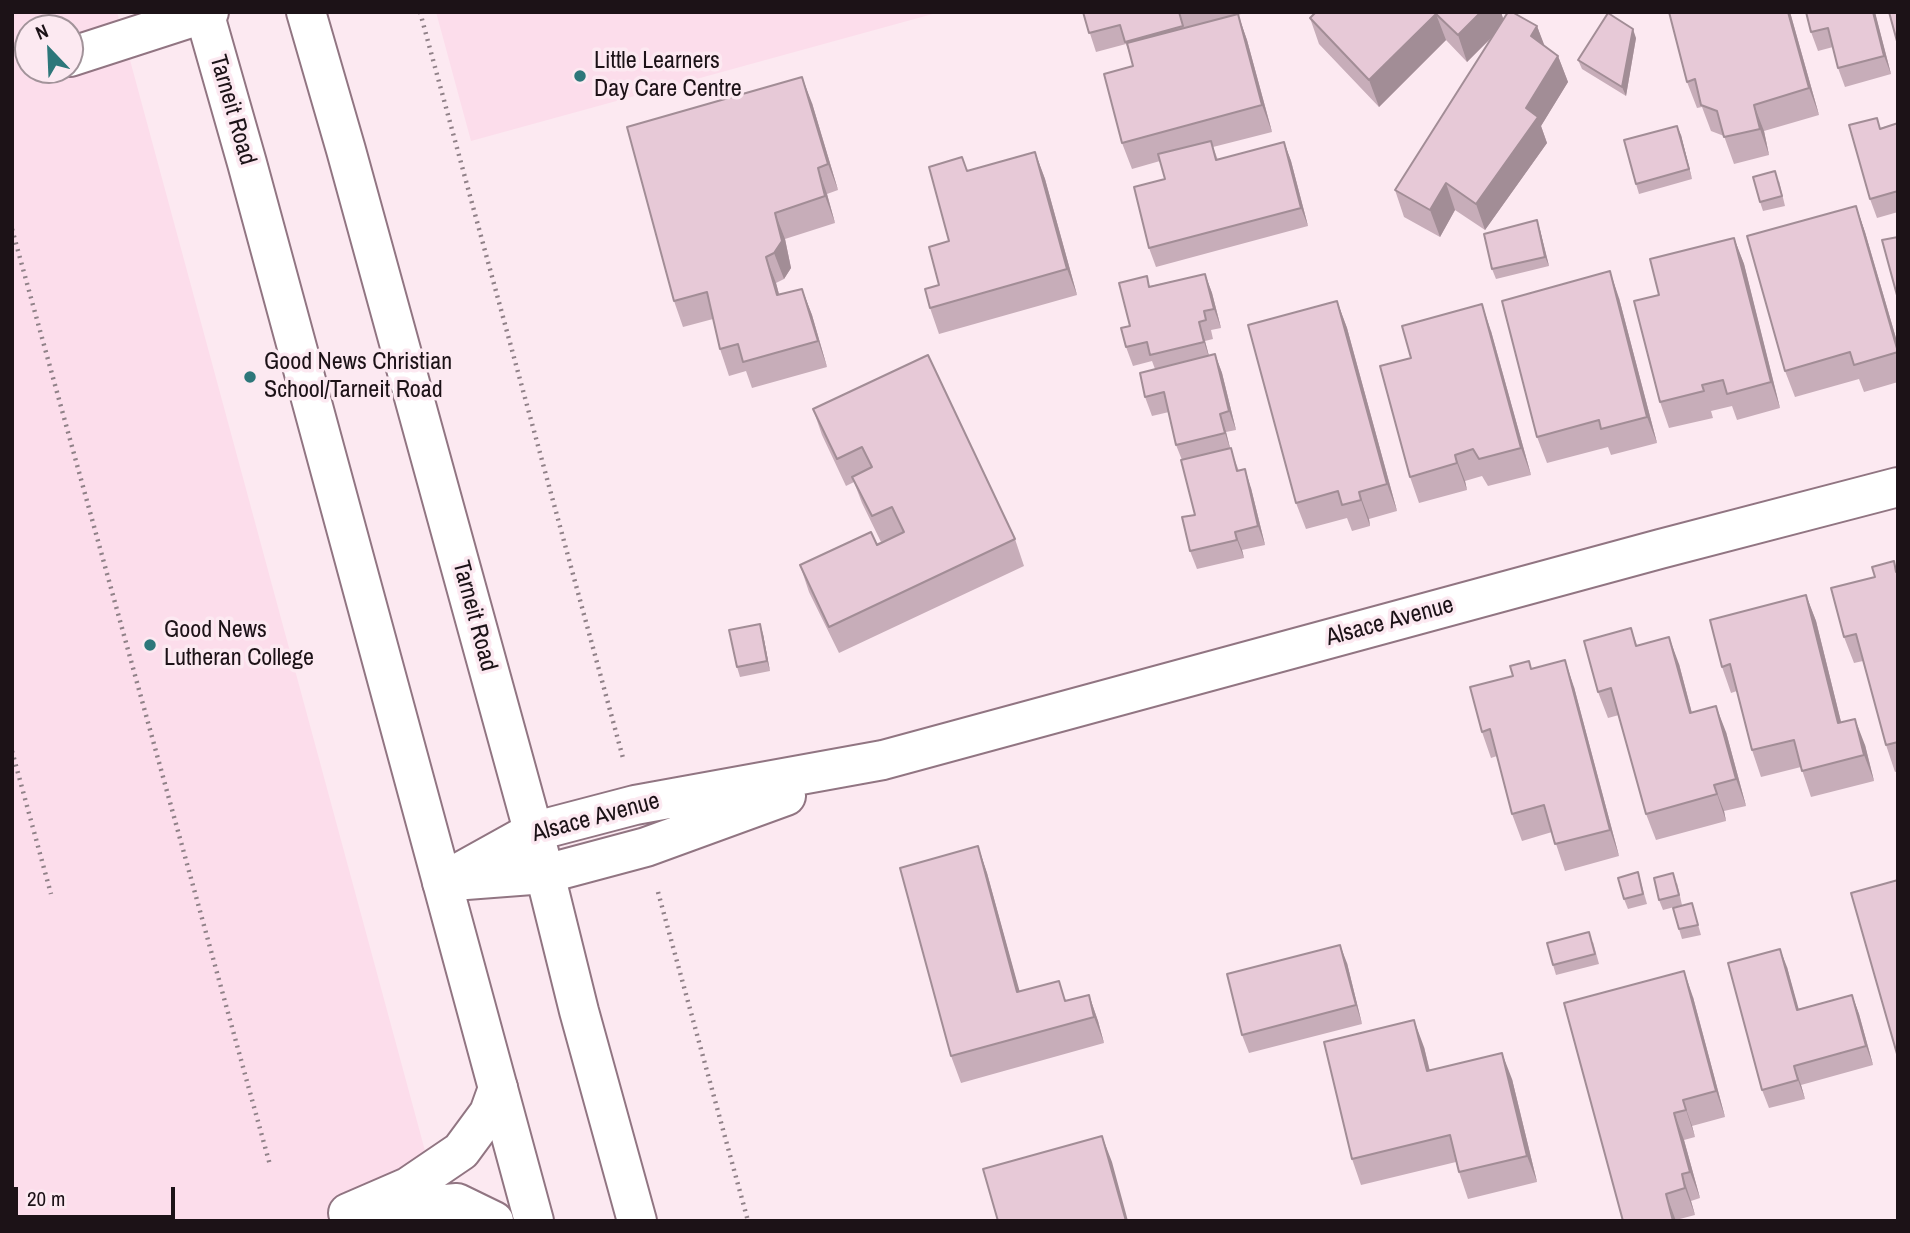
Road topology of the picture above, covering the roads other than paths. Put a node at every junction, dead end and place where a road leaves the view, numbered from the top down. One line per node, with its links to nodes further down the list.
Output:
1 (306, 12): 6 (main road, Tarneit Road)
2 (206, 13): 3 (main road); 8 (main road, Tarneit Road)
3 (84, 52)
4 (1898, 487): 5 (main road, Alsace Avenue)
5 (883, 760): 6 (main road, Alsace Avenue); 7 (main road, Alsace Avenue)
6 (532, 832): 7 (main road, Tarneit Road); 8 (main road, Alsace Avenue)
7 (545, 874): 8 (main road, Alsace Avenue); 12 (main road, Tarneit Road)
8 (442, 882): 9 (main road, Tarneit Road)
9 (498, 1088): 10 (main road); 11 (main road, Tarneit Road)
10 (494, 1221)
11 (534, 1221)
12 (637, 1221)

